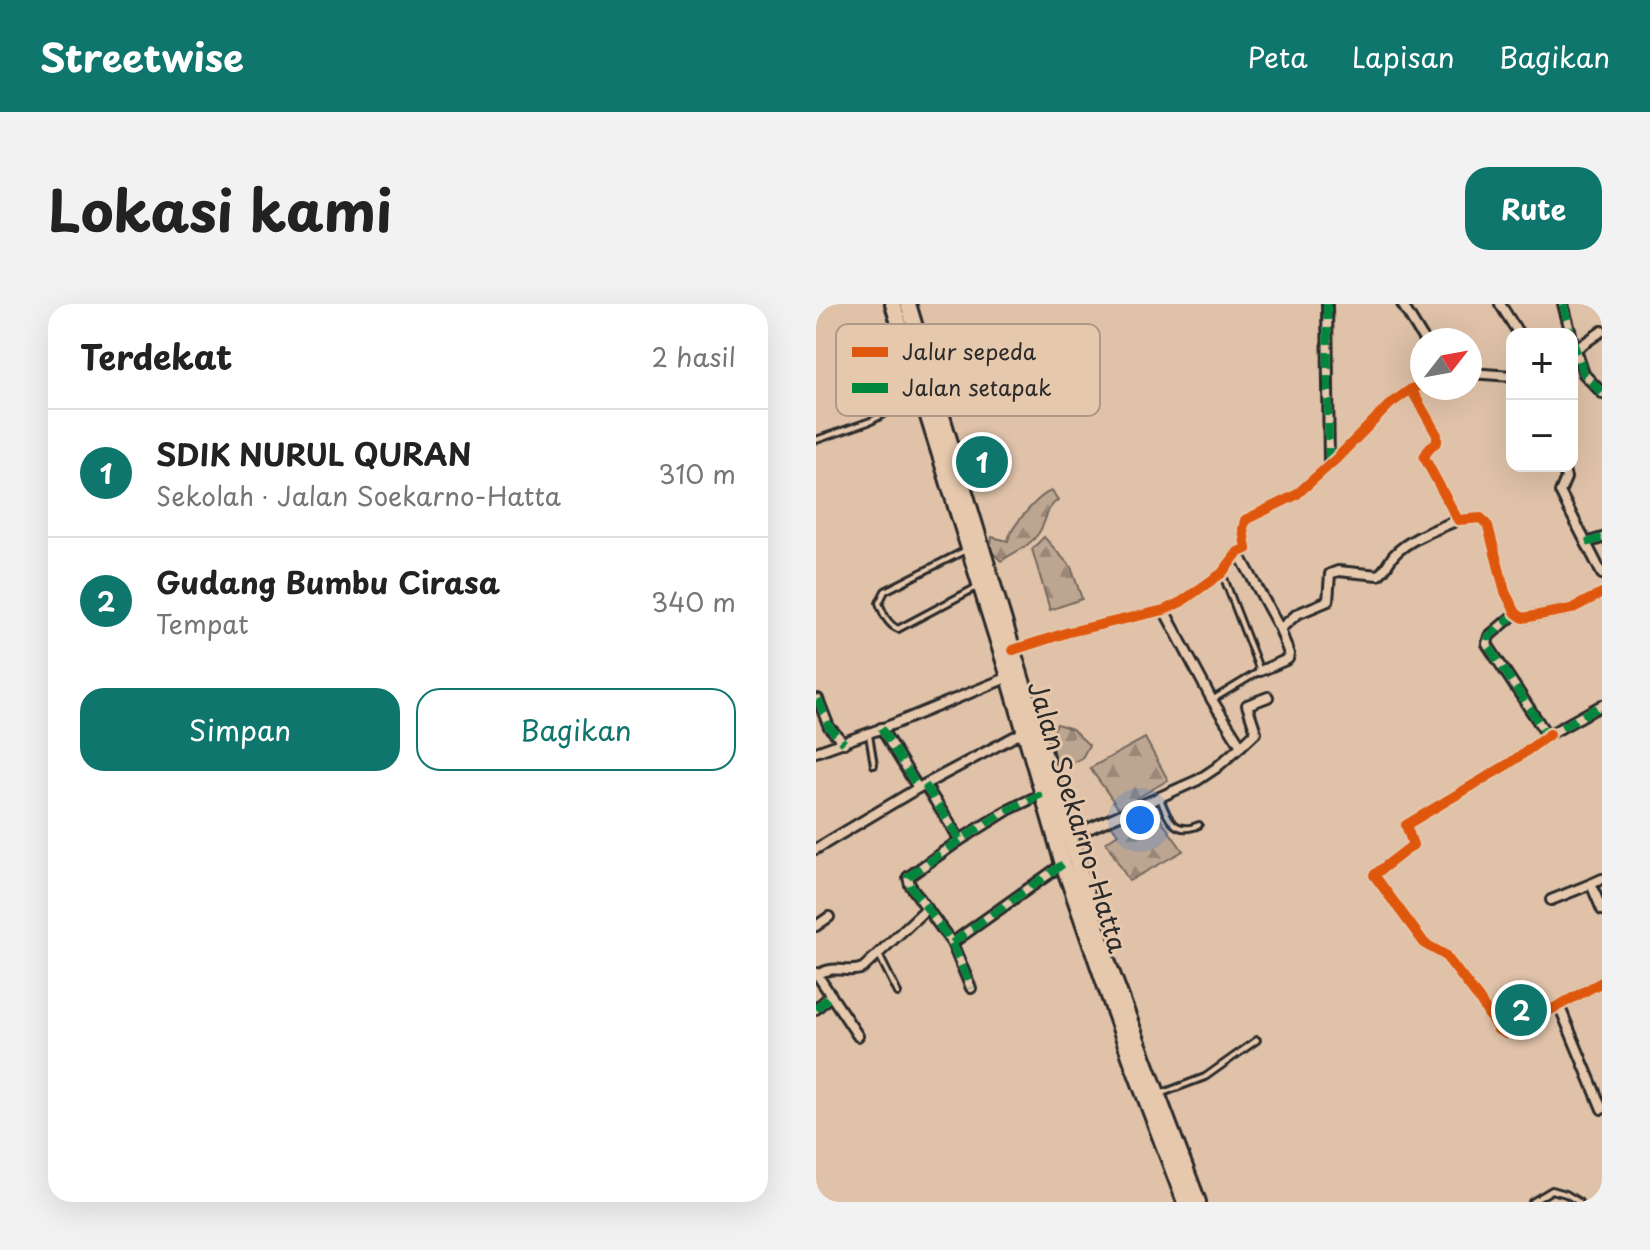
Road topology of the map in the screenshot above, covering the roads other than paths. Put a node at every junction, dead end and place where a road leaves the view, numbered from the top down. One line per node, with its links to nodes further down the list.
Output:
1 (893, 304): 7 (highway, Jalan Soekarno-Hatta)
2 (908, 304): 8 (highway, Jalan Soekarno-Hatta)
3 (1327, 304): 25 (street)
4 (1402, 304): 9 (street)
5 (1500, 304): 10 (street)
6 (1563, 304): 11 (street)
7 (899, 324)
8 (914, 324)
9 (1417, 328)
10 (1515, 328)
11 (1570, 328)
12 (1602, 331): 13 (street)
13 (1578, 347)
14 (1578, 359): 18 (street)
15 (1482, 374): 16 (street)
16 (1506, 376)
17 (1410, 390): 25 (street)
18 (1602, 393)
19 (1417, 400): 27 (street)
20 (880, 416): 24 (lane)
21 (930, 416): 23 (highway, Jalan Soekarno-Hatta)
22 (937, 416): 23 (highway, Jalan Soekarno-Hatta)
23 (940, 437): 30 (highway, Jalan Soekarno-Hatta); 39 (highway, Jalan Soekarno-Hatta)
24 (816, 440)
25 (1329, 465): 31 (street)
26 (1564, 472): 29 (street)
27 (1458, 520): 37 (street); 38 (street)
28 (1602, 538): 29 (street)
29 (1586, 543): 33 (street)
30 (968, 549): 34 (highway, Jalan Soekarno-Hatta); 34 (lane)
31 (1238, 552): 32 (street); 38 (street)
32 (1222, 573): 36 (street); 40 (lane)
33 (1602, 574)
34 (979, 586): 41 (highway, Jalan Soekarno-Hatta)
35 (1602, 593): 37 (street)
36 (1164, 610): 39 (street); 44 (street)
37 (1516, 613): 50 (street)
38 (1280, 629): 40 (street)
39 (1013, 650): 46 (highway, Jalan Soekarno-Hatta)
40 (1260, 671): 44 (lane)
41 (1009, 677): 46 (highway, Jalan Soekarno-Hatta); 47 (street)
42 (1268, 697): 52 (street)
43 (818, 699): 51 (street)
44 (1212, 700): 52 (street)
45 (1602, 705): 50 (street)
46 (1026, 715): 48 (highway, Jalan Soekarno-Hatta); 59 (highway, Jalan Soekarno-Hatta)
47 (881, 728): 49 (street); 55 (street)
48 (1025, 731): 55 (street); 56 (highway, Jalan Soekarno-Hatta)
49 (868, 733): 51 (street); 54 (lane)
50 (1550, 734): 77 (street)
51 (844, 743): 53 (street)
52 (1241, 746): 57 (street)
53 (816, 752)
54 (874, 765)
55 (918, 785): 60 (street); 61 (street)
56 (1042, 794): 60 (street); 62 (highway, Jalan Soekarno-Hatta)
57 (1160, 798): 58 (lane); 59 (street)
58 (1199, 825)
59 (1068, 838): 81 (highway, Jalan Soekarno-Hatta)
60 (960, 840): 66 (street)
61 (816, 849)
62 (1063, 864): 70 (street); 83 (highway, Jalan Soekarno-Hatta)
63 (1602, 879): 64 (street)
64 (1591, 884): 65 (street); 67 (street)
65 (1551, 900)
66 (927, 908): 70 (street); 71 (street)
67 (1602, 910)
68 (829, 917): 69 (street)
69 (816, 926)
70 (952, 943): 74 (street)
71 (879, 955): 72 (street); 75 (lane)
72 (817, 974): 76 (street)
73 (1602, 982): 77 (street)
74 (971, 988)
75 (898, 993)
76 (831, 995): 78 (street); 79 (street)
77 (1559, 1005): 82 (street)
78 (816, 1009)
79 (858, 1036)
80 (1257, 1040): 81 (lane)
81 (1157, 1095): 83 (highway, Jalan Soekarno-Hatta)
82 (1602, 1109)
83 (1166, 1134): 84 (highway, Jalan Soekarno-Hatta)
84 (1175, 1157): 85 (highway, Jalan Soekarno-Hatta); 86 (highway, Jalan Soekarno-Hatta)
85 (1185, 1202)
86 (1198, 1202)
87 (1532, 1202): 88 (lane)
88 (1579, 1202)

